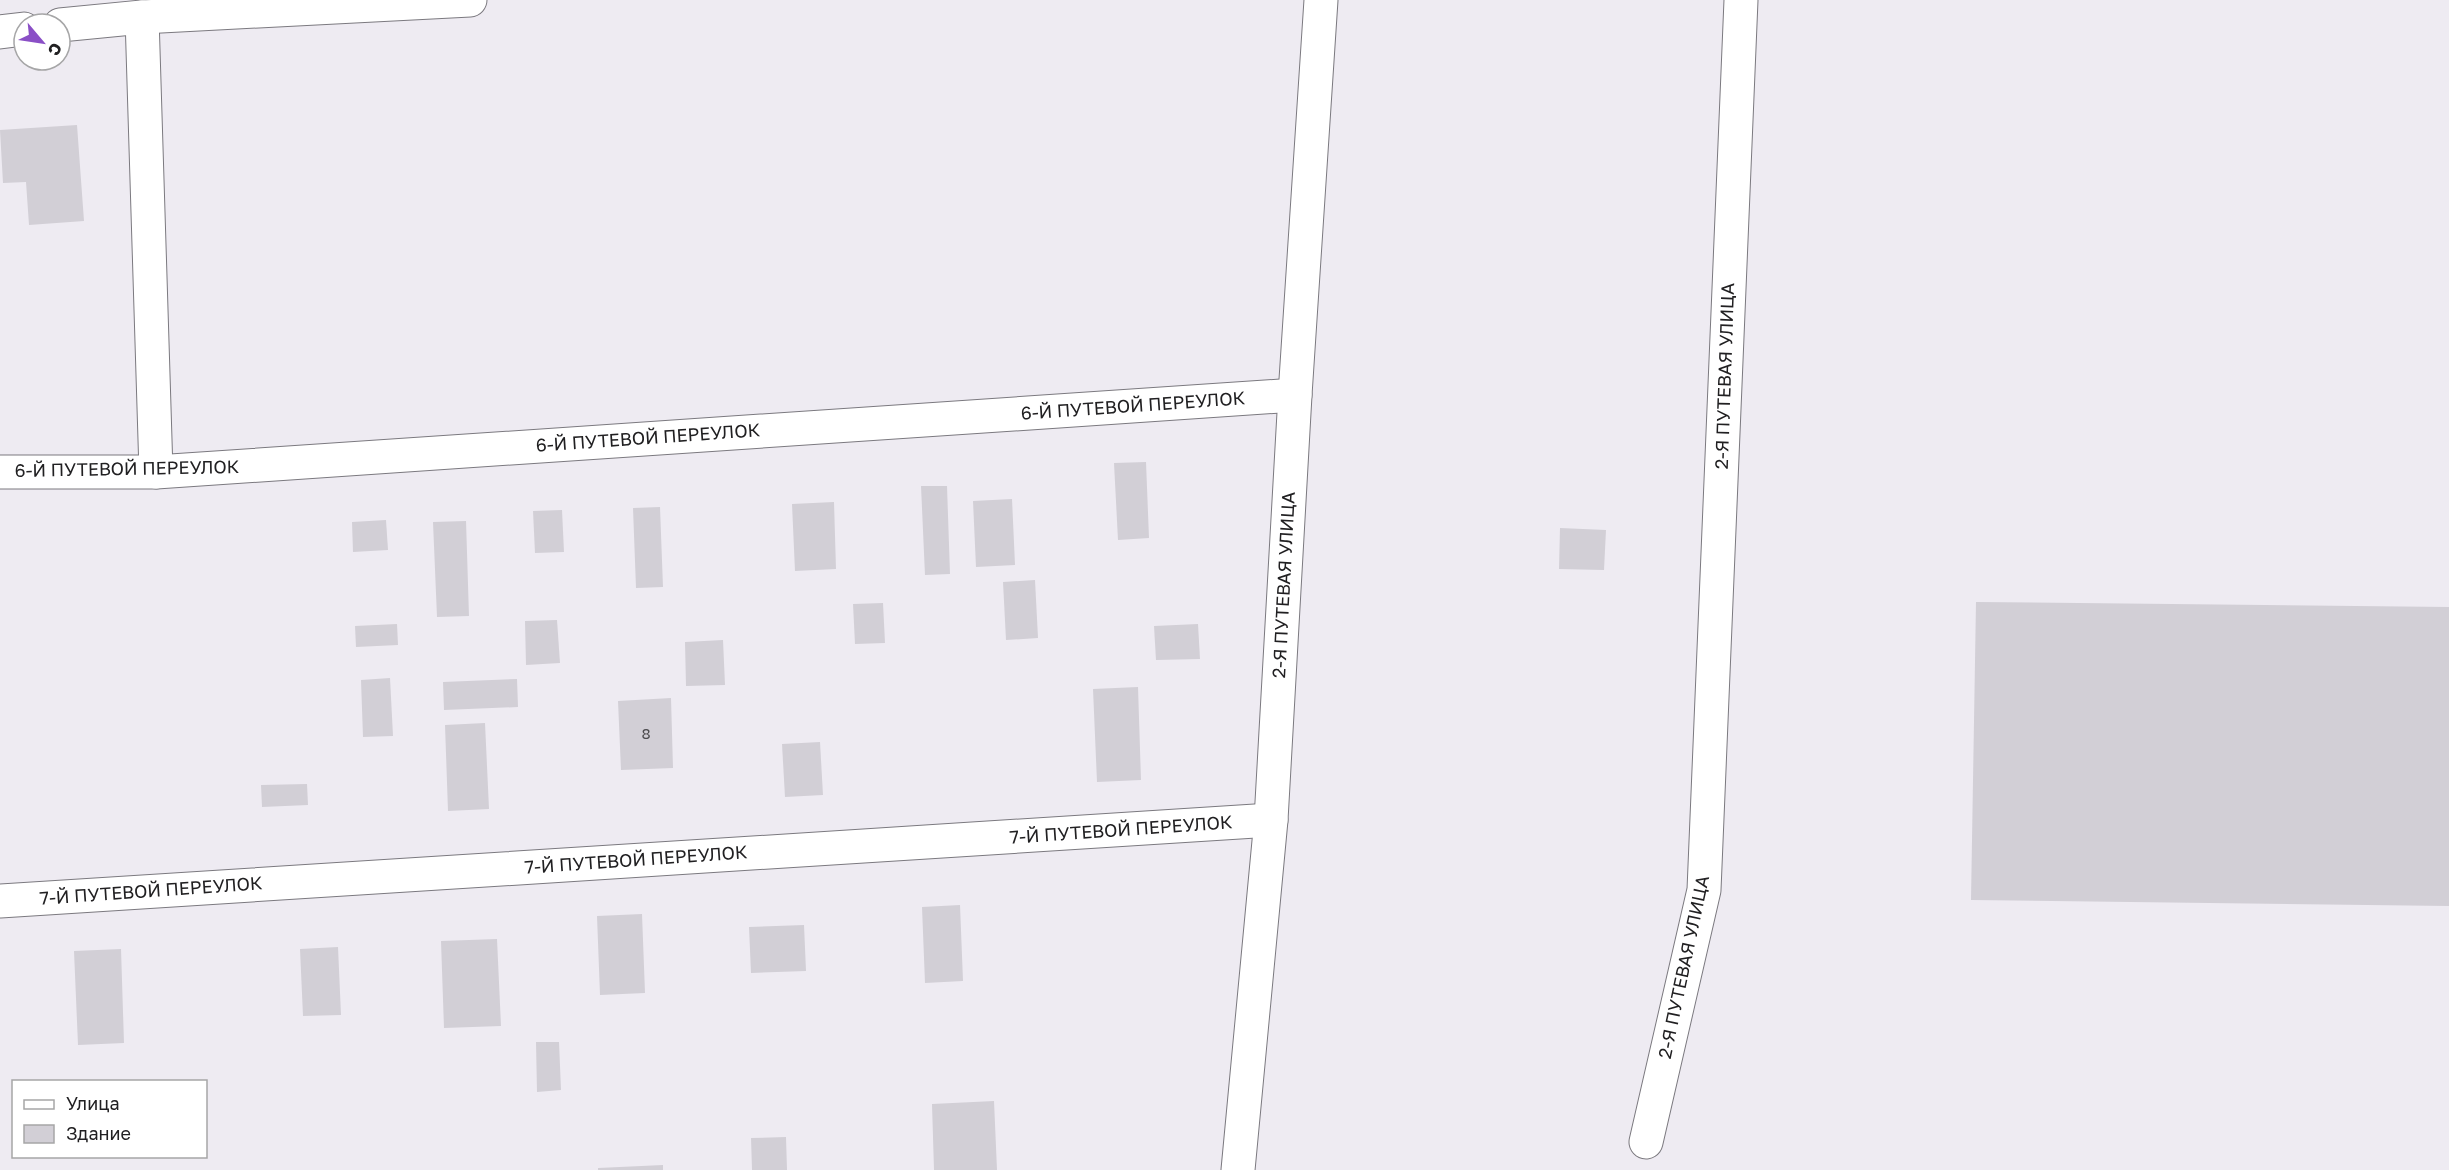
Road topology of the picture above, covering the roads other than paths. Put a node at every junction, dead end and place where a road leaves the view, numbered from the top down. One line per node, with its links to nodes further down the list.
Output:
1 (470, 0): 4 (street)
2 (1321, 0): 6 (street, 2-Я ПУТЕВАЯ УЛИЦА)
3 (1741, 0): 11 (street, 2-Я ПУТЕВАЯ УЛИЦА)
4 (142, 17): 5 (street); 8 (street)
5 (72, 25)
6 (1295, 395): 8 (street, 6-Й ПУТЕВОЙ ПЕРЕУЛОК); 9 (street, 2-Я ПУТЕВАЯ УЛИЦА)
7 (0, 472): 8 (street, 6-Й ПУТЕВОЙ ПЕРЕУЛОК)
8 (156, 472)
9 (1271, 820): 10 (street, 7-Й ПУТЕВОЙ ПЕРЕУЛОК); 12 (street, 2-Я ПУТЕВАЯ УЛИЦА)
10 (0, 900)
11 (1646, 1142)
12 (1238, 1170)

